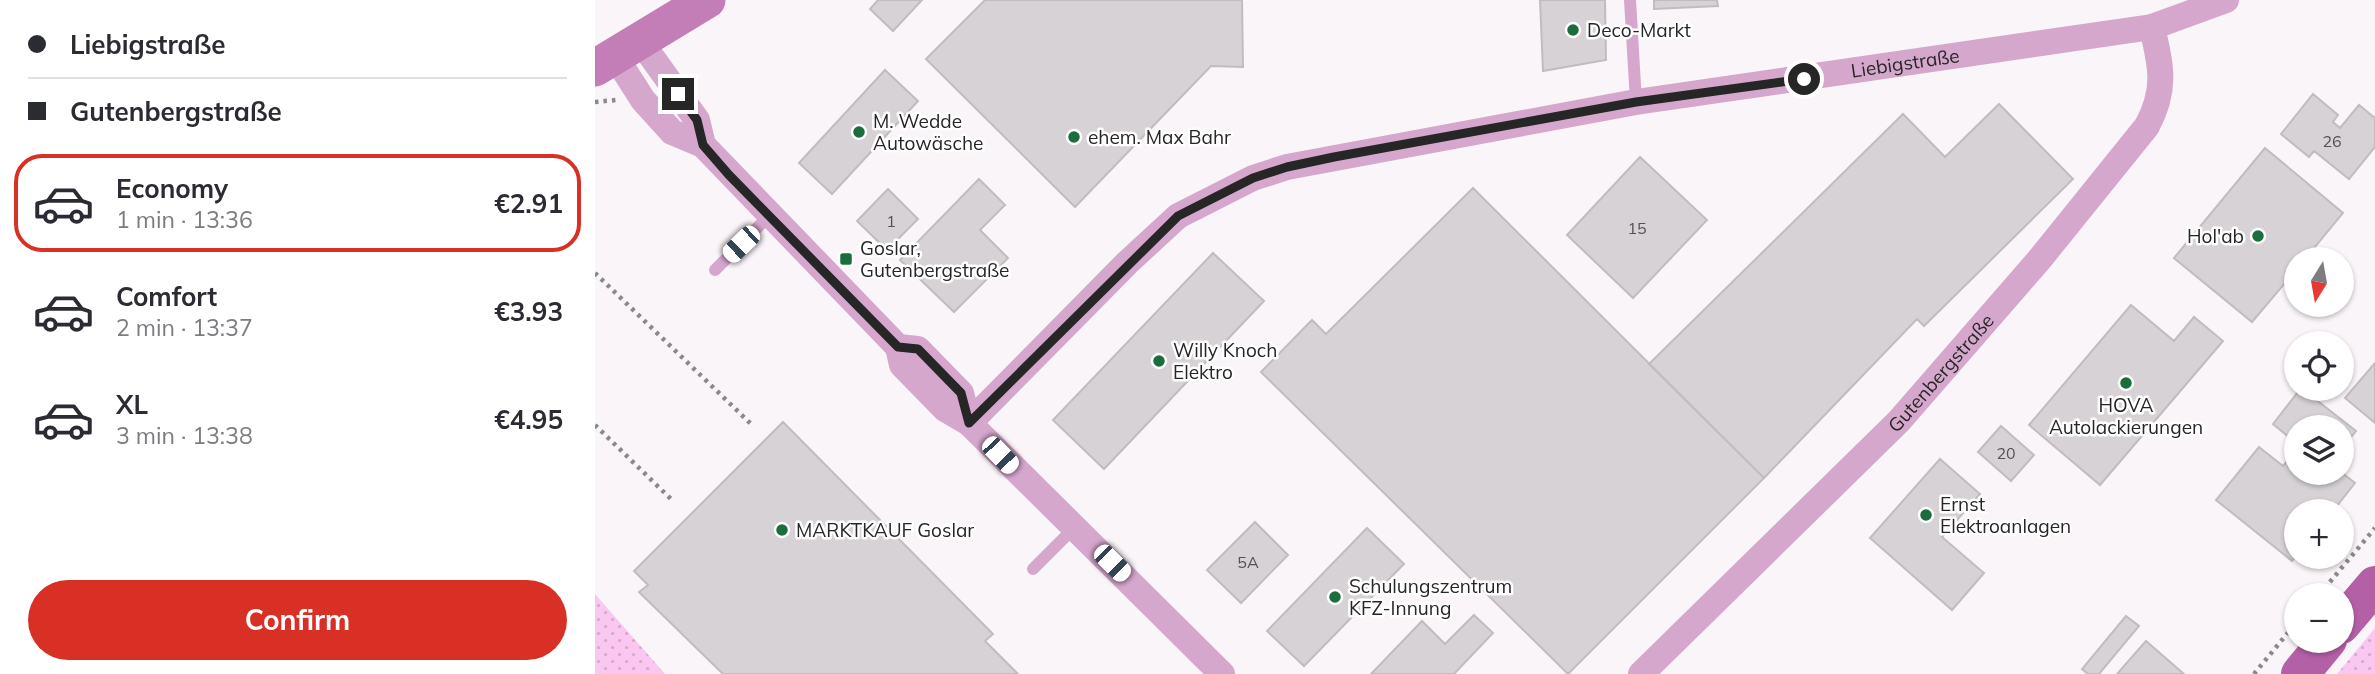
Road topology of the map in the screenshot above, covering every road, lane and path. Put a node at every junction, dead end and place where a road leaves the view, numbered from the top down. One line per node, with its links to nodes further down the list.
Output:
1 (706, 0): 5 (main road)
2 (1630, 0): 6 (lane)
3 (2226, 0): 4 (street, Liebigstraße)
4 (2153, 27): 6 (street, Liebigstraße); 23 (street, Gutenbergstraße)
5 (617, 55): 7 (street)
6 (1636, 102): 10 (street, Liebigstraße)
7 (770, 215): 8 (lane); 10 (street)
8 (715, 270)
9 (595, 273): 11 (path)
10 (969, 423): 14 (street)
11 (751, 424)
12 (595, 425): 13 (path)
13 (674, 502)
14 (1076, 526): 16 (lane); 22 (street)
15 (2375, 528): 17 (path)
16 (1033, 569)
17 (2329, 583)
18 (2375, 584): 19 (main road)
19 (2354, 609)
20 (2284, 638): 24 (path)
21 (2317, 653): 25 (main road)
22 (1222, 674)
23 (1641, 674)
24 (2254, 674)
25 (2300, 674)

